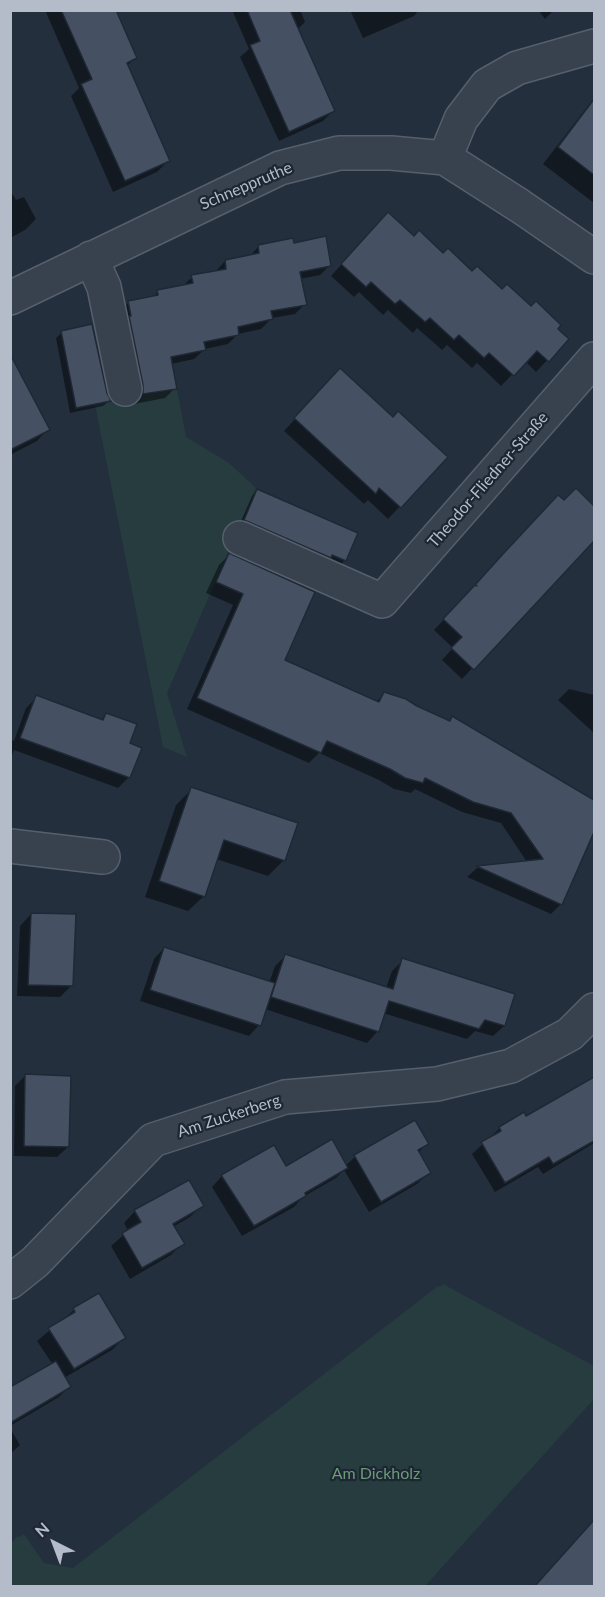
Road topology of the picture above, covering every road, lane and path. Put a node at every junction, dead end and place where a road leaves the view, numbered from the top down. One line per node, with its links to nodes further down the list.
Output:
1 (594, 46): 2 (street)
2 (445, 158): 3 (street); 4 (street, Schneppruthe)
3 (594, 257)
4 (91, 258): 5 (street, Schneppruthe); 7 (street)
5 (10, 298)
6 (594, 360): 8 (street, Theodor-Fliedner-Straße)
7 (125, 389)
8 (240, 538)
9 (10, 846): 10 (street)
10 (103, 857)
11 (594, 1010): 12 (street, Am Zuckerberg)
12 (10, 1282)

